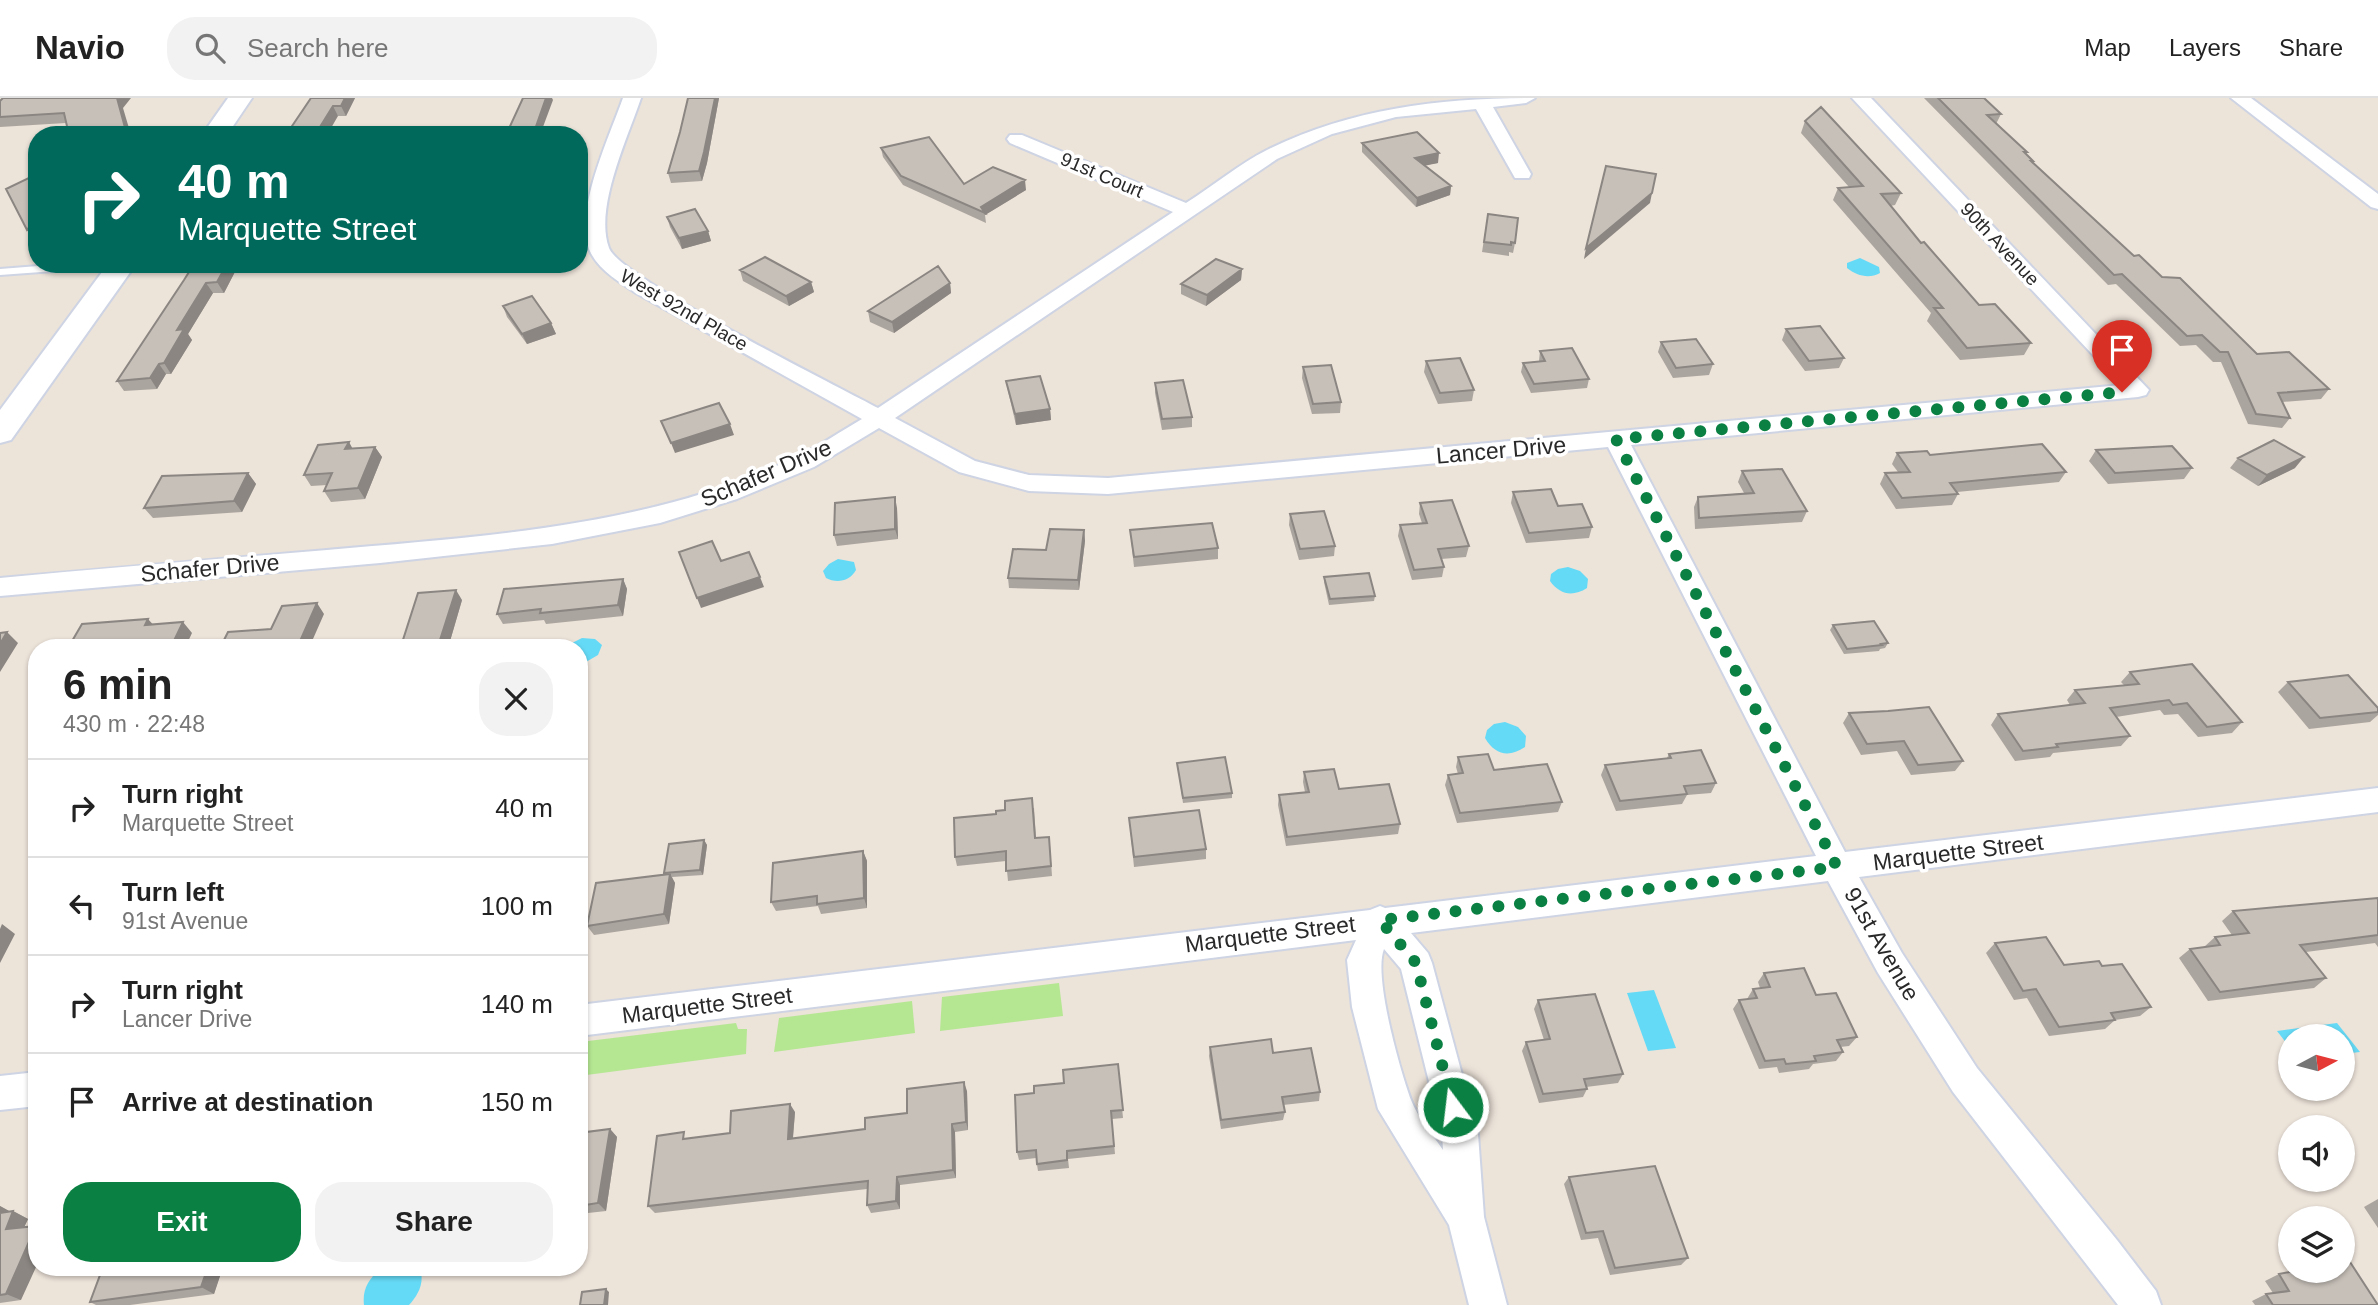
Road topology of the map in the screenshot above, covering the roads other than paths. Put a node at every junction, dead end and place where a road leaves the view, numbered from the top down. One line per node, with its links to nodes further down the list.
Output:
1 (240, 98): 7 (street)
2 (632, 98): 16 (street, West 92nd Place)
3 (1526, 98): 6 (street, Schafer Drive)
4 (1861, 98): 15 (street, 90th Avenue)
5 (2239, 98): 10 (street)
6 (1481, 101): 9 (street); 11 (street, Schafer Drive)
7 (220, 126)
8 (1016, 139): 11 (street, 91st Court)
9 (1522, 174)
10 (2378, 203)
11 (1188, 211): 16 (street, Schafer Drive)
12 (28, 270): 13 (lane)
13 (0, 272)
14 (116, 273): 17 (street)
15 (2138, 390): 18 (street, Lancer Drive)
16 (877, 419): 18 (street, Lancer Drive); 19 (street, Schafer Drive)
17 (0, 433)
18 (1616, 439): 21 (street, 91st Avenue)
19 (0, 587)
20 (2378, 800): 21 (street, Marquette Street)
21 (1837, 867): 22 (street, Marquette Street); 28 (street, 91st Avenue)
22 (1380, 920): 23 (street, Marquette Street); 26 (street); 26 (street)
23 (588, 1020)
24 (28, 1090): 25 (street)
25 (0, 1093)
26 (1465, 1217): 27 (street)
27 (1488, 1305)
28 (2142, 1305)

